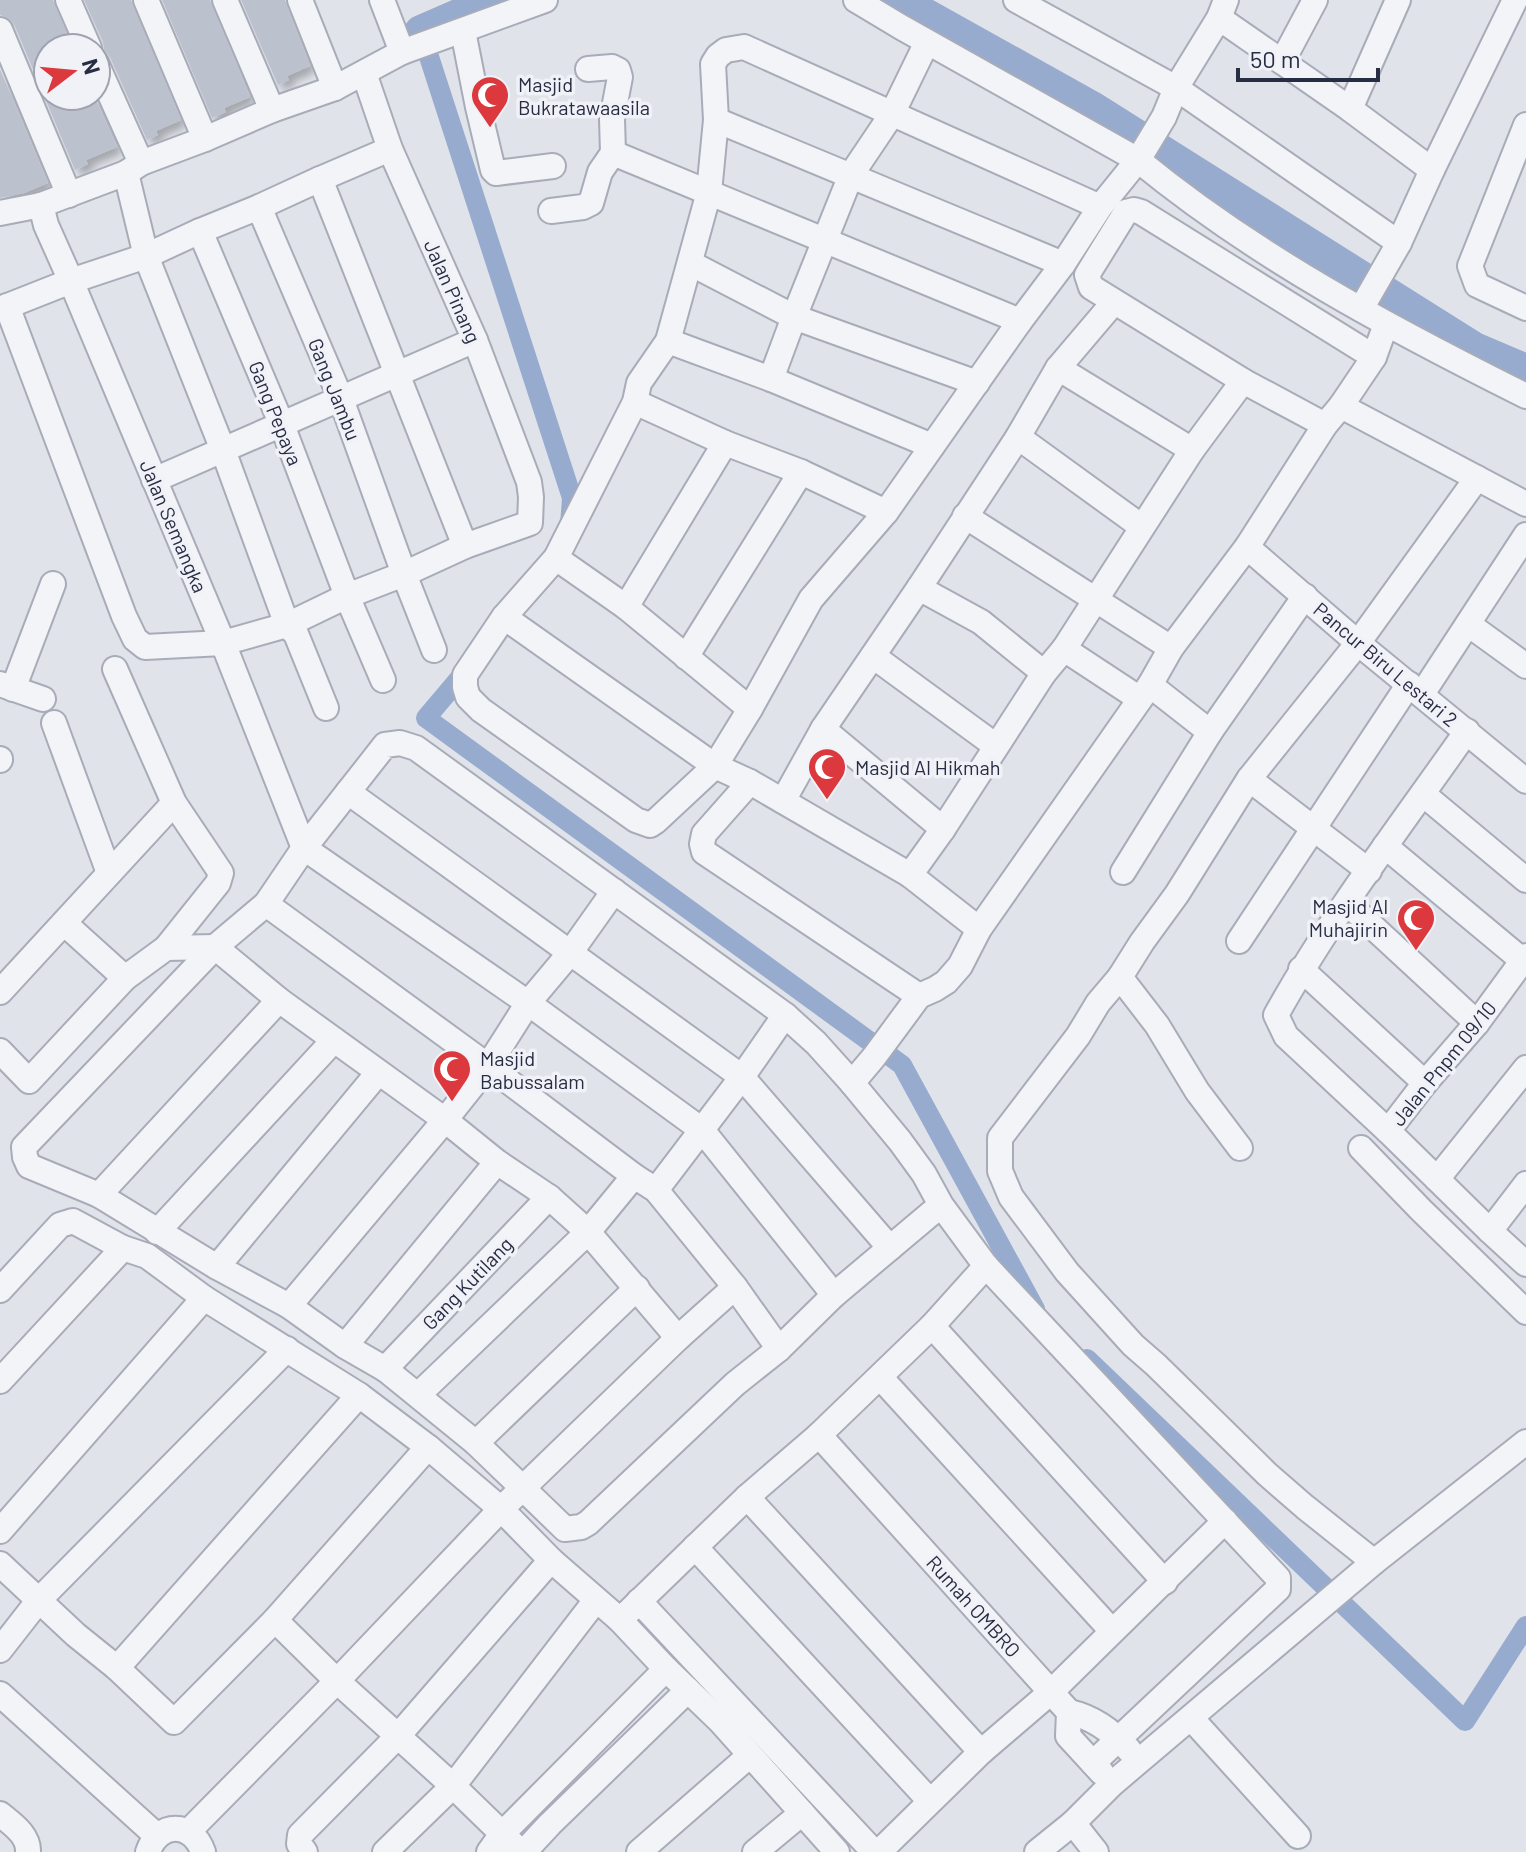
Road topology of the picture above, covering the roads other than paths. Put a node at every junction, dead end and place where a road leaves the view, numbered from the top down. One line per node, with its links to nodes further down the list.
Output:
1 (68, 0): 14 (street)
2 (146, 0): 28 (street)
3 (225, 0): 24 (street)
4 (300, 0): 20 (street)
5 (382, 0): 15 (street)
6 (545, 0): 15 (street)
7 (856, 0): 16 (street)
8 (1016, 0): 21 (street)
9 (1315, 0): 17 (street)
10 (1398, 0): 23 (street)
11 (1515, 0): 34 (street)
12 (1222, 9): 17 (street); 21 (street)
13 (0, 30): 38 (street)
14 (82, 32)
15 (431, 41): 19 (street); 32 (street)
16 (927, 42): 25 (street); 31 (street)
17 (1282, 62): 23 (street)
18 (588, 69): 30 (street)
19 (364, 73): 20 (street); 29 (street, Jalan Pinang)
20 (335, 88): 24 (street)
21 (1176, 88): 31 (street); 46 (street)
22 (112, 108): 33 (street)
23 (1350, 109): 34 (street)
24 (272, 110): 28 (street)
25 (892, 114): 26 (street); 35 (street); 41 (street)
26 (716, 120): 35 (street); 37 (street)
27 (1526, 125): 54 (street)
28 (205, 139): 33 (street)
29 (390, 149): 36 (street); 58 (street, Jalan Pinang)
30 (613, 153): 37 (street); 42 (street)
31 (1141, 155): 41 (street); 52 (street)
32 (553, 166)
33 (133, 168): 38 (street); 47 (street)
34 (1432, 170): 46 (street)
35 (851, 175): 45 (street); 49 (street)
36 (320, 179): 40 (street); 62 (street)
37 (709, 192): 45 (street); 48 (street)
38 (69, 195): 39 (street)
39 (41, 205): 43 (street); 50 (street, Jalan Semangka)
40 (259, 207): 44 (street); 67 (street, Gang Jambu)
41 (1100, 207): 49 (street)
42 (551, 211)
43 (0, 213)
44 (200, 231): 47 (street); 70 (street, Gang Pepaya)
45 (826, 239): 55 (street); 56 (street)
46 (1395, 249): 52 (street)
47 (146, 256): 50 (street); 75 (street)
48 (690, 263): 55 (street); 59 (street)
49 (1063, 264): 56 (street)
50 (71, 281): 53 (street); 79 (street, Jalan Semangka)
51 (1114, 302): 60 (street); 61 (street); 64 (street)
52 (1365, 302): 57 (street)
53 (3, 308): 98 (street)
54 (1526, 308)
55 (794, 317): 63 (street); 65 (street)
56 (1020, 321): 65 (street)
57 (1386, 324): 60 (street); 66 (street)
58 (475, 340): 62 (street); 85 (street, Jalan Pinang)
59 (668, 341): 63 (street); 68 (street)
60 (1374, 357): 69 (street)
61 (1058, 368): 72 (street); 76 (street)
62 (396, 375): 67 (street); 85 (street)
63 (771, 379): 74 (street)
64 (1243, 381): 71 (street); 76 (street)
65 (977, 383): 74 (street)
66 (1526, 396)
67 (341, 399): 70 (street); 88 (street, Gang Jambu)
68 (635, 402): 73 (street); 87 (street)
69 (1341, 406): 71 (street); 78 (street)
70 (282, 425): 75 (street); 91 (street, Gang Pepaya)
71 (1325, 425): 86 (street)
72 (1018, 437): 82 (street); 83 (street)
73 (725, 443): 77 (street); 94 (street)
74 (932, 446): 81 (street)
75 (223, 450): 79 (street); 97 (street)
76 (1192, 450): 83 (street)
77 (801, 472): 81 (street); 104 (street)
78 (1477, 478): 80 (street); 99 (street)
79 (154, 480): 98 (street, Jalan Semangka)
80 (1526, 504)
81 (886, 512): 114 (street)
82 (965, 516): 90 (street); 93 (street)
83 (1142, 527): 93 (street)
84 (1526, 535): 96 (street)
85 (465, 546): 88 (street)
86 (1247, 547): 92 (street, Pancur Biru Lestari 2); 100 (street)
87 (556, 558): 94 (street); 95 (street)
88 (404, 574): 91 (street); 102 (street, Gang Jambu)
89 (53, 584): 109 (street)
90 (919, 588): 103 (street); 107 (street)
91 (347, 596): 97 (street); 108 (street, Gang Pepaya)
92 (1305, 596): 99 (street, Pancur Biru Lestari 2); 118 (street)
93 (1096, 598): 100 (street); 101 (street)
94 (626, 607): 104 (street)
95 (504, 617): 120 (street); 120 (street)
96 (1468, 624): 105 (street); 110 (street)
97 (287, 625): 98 (street); 113 (street)
98 (223, 643): 131 (street, Jalan Semangka)
99 (1358, 643): 110 (street, Pancur Biru Lestari 2); 121 (street)
100 (1171, 648): 111 (street)
101 (1064, 649): 107 (street); 111 (street)
102 (434, 650)
103 (873, 656): 116 (street); 119 (street)
104 (686, 657): 114 (street)
105 (1526, 666)
106 (115, 669): 127 (street)
107 (1044, 673): 119 (street)
108 (383, 680)
109 (7, 686): 112 (street)
110 (1416, 689): 117 (street, Pancur Biru Lestari 2); 129 (street)
111 (1145, 692): 118 (street); 141 (street)
112 (43, 699)
113 (326, 708)
114 (750, 709): 120 (street)
115 (54, 723): 134 (street)
116 (823, 729): 126 (street); 128 (street)
117 (1467, 731): 122 (street, Pancur Biru Lestari 2); 125 (street)
118 (1210, 732): 133 (street)
119 (996, 746): 128 (street)
120 (715, 766): 123 (street)
121 (1249, 779): 129 (street); 148 (street)
122 (1526, 781)
123 (750, 782): 126 (street); 151 (street)
124 (348, 792): 131 (street); 137 (street); 145 (street)
125 (1423, 794): 130 (street); 136 (street)
126 (783, 801): 135 (street)
127 (174, 803): 134 (street); 144 (street)
128 (943, 829): 135 (street)
129 (1313, 829): 132 (street); 142 (street)
130 (1385, 846): 132 (street); 146 (street)
131 (304, 848): 139 (street); 153 (street)
132 (1369, 871): 138 (street)
133 (1123, 872)
134 (109, 873): 140 (street)
135 (910, 875): 141 (street)
136 (1526, 880)
137 (614, 891): 145 (street); 154 (street)
138 (1347, 903): 147 (street); 155 (street)
139 (266, 904): 143 (street); 158 (street)
140 (64, 923): 149 (street); 150 (street)
141 (979, 929): 151 (street)
142 (1239, 941)
143 (215, 947): 144 (street); 152 (street); 174 (street)
144 (166, 948): 149 (street)
145 (570, 953): 153 (street); 161 (street)
146 (1524, 958): 155 (street, Jalan Pnpm 09/10)
147 (1301, 969): 163 (street); 166 (street)
148 (1120, 977): 167 (street); 213 (street)
149 (125, 978): 157 (street)
150 (0, 992)
151 (919, 996): 162 (street)
152 (279, 1000): 156 (street); 174 (street)
153 (528, 1003): 158 (street); 165 (street)
154 (785, 1015): 161 (street); 162 (street)
155 (1477, 1023): 163 (street, Jalan Pnpm 09/10)
156 (334, 1040): 160 (street); 178 (street)
157 (0, 1051)
158 (488, 1066): 164 (street); 170 (street)
159 (1526, 1068): 171 (street)
160 (378, 1073): 164 (street); 184 (street)
161 (742, 1077): 165 (street); 181 (street)
162 (852, 1083): 176 (street)
163 (1425, 1083): 166 (street, Jalan Pnpm 09/10)
164 (445, 1120): 169 (street); 190 (street)
165 (702, 1130): 173 (street); 188 (street)
166 (1388, 1131): 171 (street)
167 (1240, 1148)
168 (1361, 1148): 191 (street)
169 (497, 1162): 175 (street); 194 (street)
170 (634, 1176): 173 (street); 179 (street)
171 (1437, 1179): 177 (street)
172 (1526, 1184): 177 (street)
173 (656, 1190): 185 (street)
174 (99, 1195): 178 (street)
175 (549, 1197): 179 (street); 197 (street, Gang Kutilang)
176 (941, 1205): 181 (street); 183 (street)
177 (1490, 1231): 182 (street)
178 (157, 1232): 184 (street)
179 (588, 1232): 186 (street); 201 (street)
180 (123, 1248): 187 (street); 189 (street); 199 (street)
181 (890, 1248): 188 (street)
182 (1526, 1264)
183 (986, 1266): 192 (street); 209 (street)
184 (217, 1267): 190 (street)
185 (735, 1287): 193 (street); 196 (street)
186 (637, 1288): 193 (street); 204 (street)
187 (0, 1290)
188 (834, 1295): 196 (street)
189 (204, 1298): 195 (street); 210 (street)
190 (289, 1306): 194 (street)
191 (1526, 1312)
192 (932, 1326): 198 (street); 215 (street)
193 (678, 1338): 206 (street)
194 (345, 1346): 197 (street)
195 (287, 1349): 200 (street); 216 (street)
196 (779, 1349): 206 (street)
197 (385, 1369): 201 (street)
198 (880, 1377): 202 (street); 221 (street)
199 (0, 1381)
200 (359, 1395): 205 (street); 223 (street)
201 (418, 1395): 204 (street)
202 (819, 1435): 207 (street); 227 (street, Rumah OMBRO)
203 (1526, 1442): 213 (street)
204 (476, 1443): 206 (street)
205 (428, 1447): 208 (street); 219 (street)
206 (523, 1488): 208 (street)
207 (747, 1497): 211 (street); 233 (street)
208 (501, 1509): 212 (street); 225 (street)
209 (1225, 1521): 215 (street); 232 (street)
210 (0, 1531)
211 (695, 1547): 218 (street); 239 (street)
212 (551, 1560): 217 (street); 231 (street)
213 (1374, 1562): 230 (street)
214 (0, 1564): 216 (street)
215 (1165, 1582): 221 (street)
216 (39, 1600): 222 (street); 223 (street)
217 (596, 1600): 220 (street); 238 (street)
218 (639, 1601): 220 (street); 255 (street)
219 (275, 1620): 223 (street); 225 (street)
220 (620, 1620): 224 (street)
221 (1112, 1631): 227 (street)
222 (0, 1650)
223 (117, 1668)
224 (666, 1669): 226 (street); 245 (street)
225 (337, 1681): 231 (street); 243 (street)
226 (688, 1690): 234 (street); 251 (street)
227 (1051, 1692): 229 (street, Rumah OMBRO); 233 (street)
228 (0, 1694): 246 (street)
229 (1069, 1712): 232 (street); 236 (street, Rumah OMBRO)
230 (1191, 1718): 235 (street); 244 (street)
231 (398, 1736): 238 (street); 249 (street)
232 (1120, 1739): 235 (street); 236 (street)
233 (981, 1752): 239 (street)
234 (749, 1756): 240 (street); 252 (street)
235 (1139, 1761): 237 (street)
236 (1093, 1763): 237 (street, Rumah OMBRO)
237 (1112, 1784): 242 (street)
238 (453, 1786): 245 (street); 250 (street)
239 (930, 1801): 255 (street)
240 (802, 1813): 253 (street); 254 (street)
241 (0, 1814): 247 (street)
242 (1073, 1823): 256 (street); 257 (street)
243 (188, 1832): 246 (street); 248 (street)
244 (1298, 1836)
245 (495, 1843): 251 (street)
246 (153, 1844)
247 (28, 1852)
248 (203, 1852)
249 (305, 1852)
250 (385, 1852)
251 (523, 1852)
252 (639, 1852)
253 (755, 1852)
254 (837, 1852)
255 (876, 1852)
256 (1037, 1852)
257 (1096, 1852)

